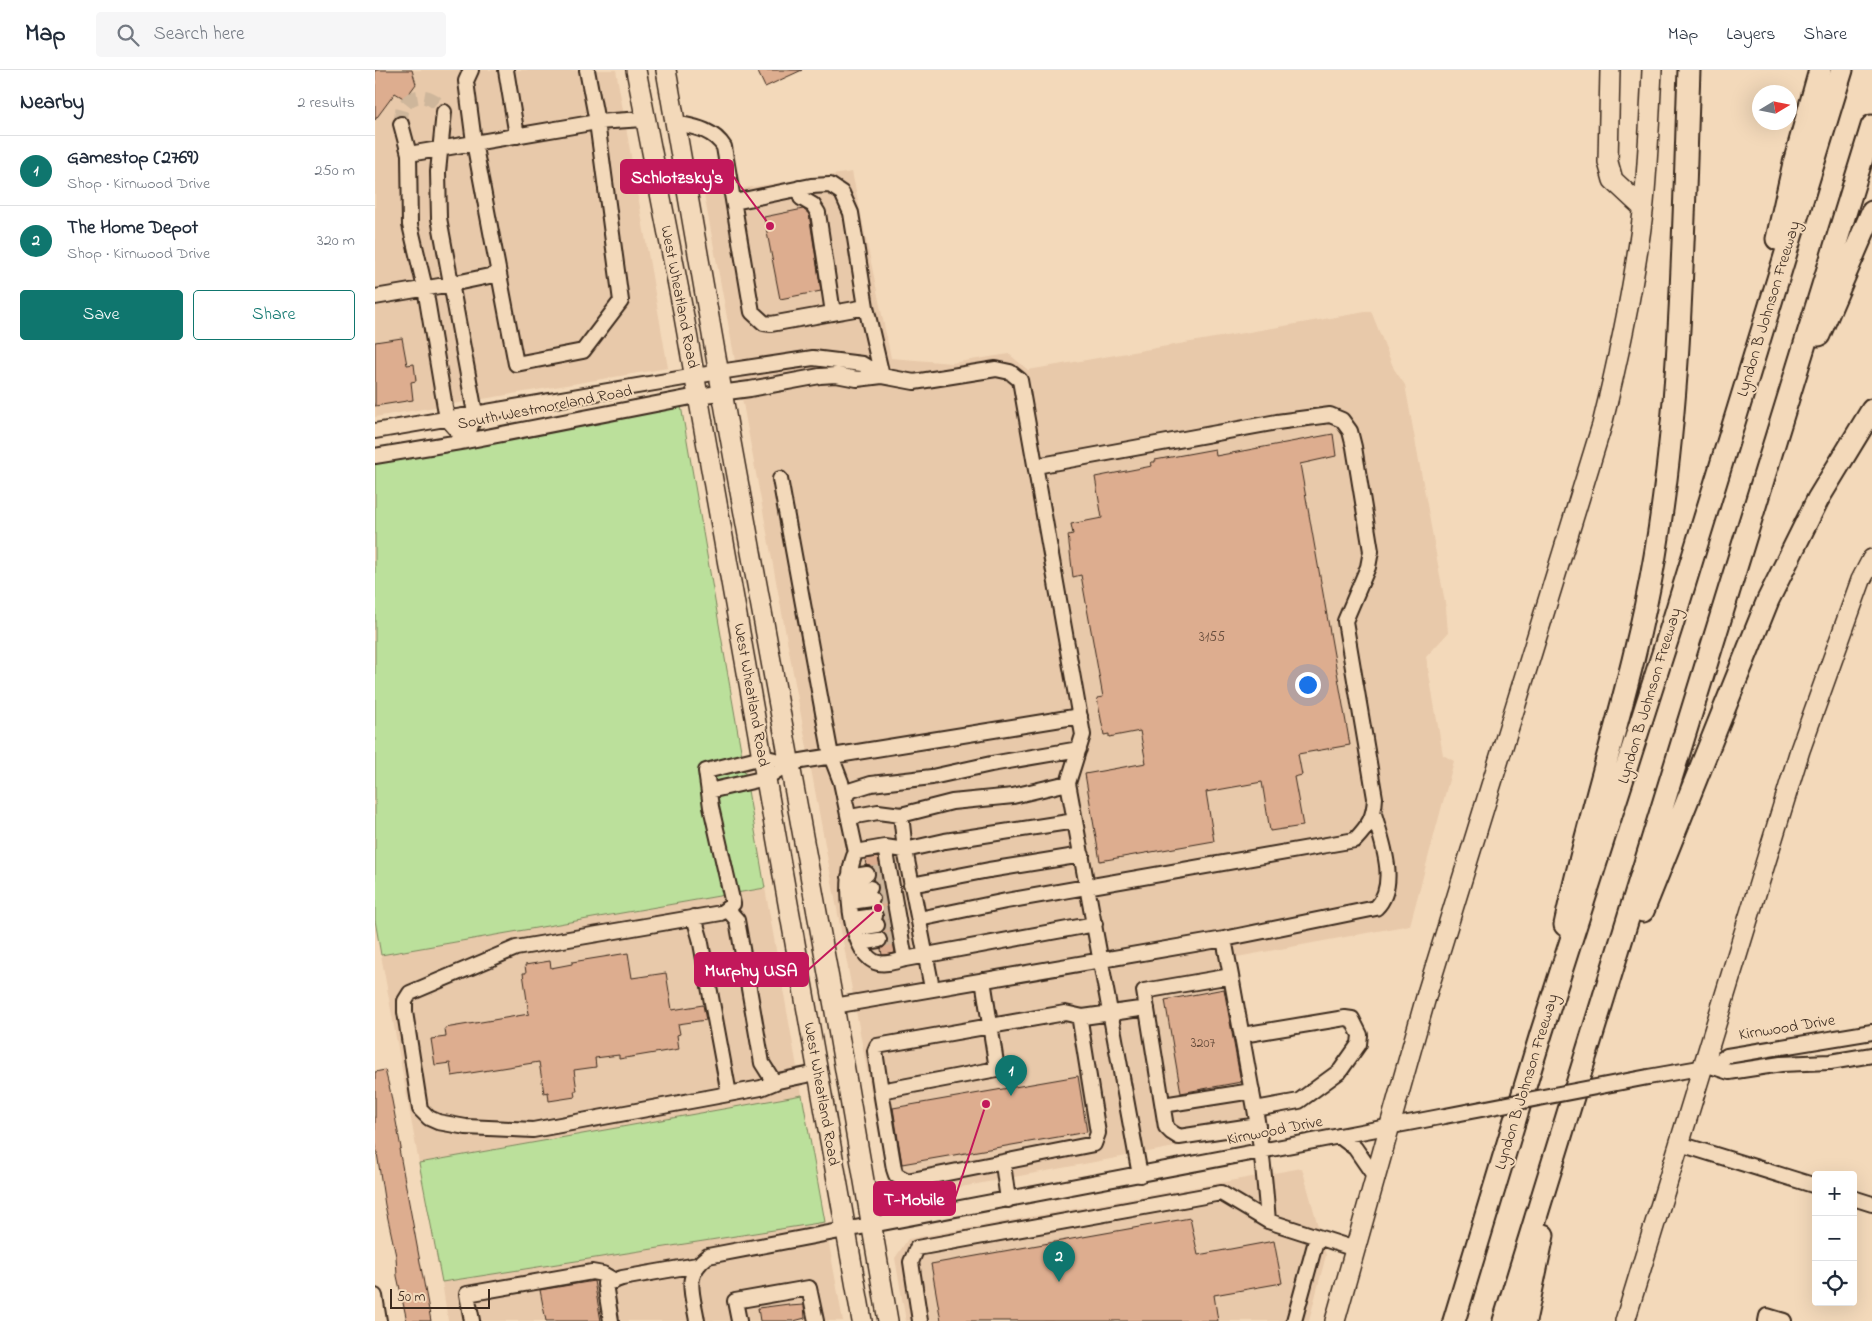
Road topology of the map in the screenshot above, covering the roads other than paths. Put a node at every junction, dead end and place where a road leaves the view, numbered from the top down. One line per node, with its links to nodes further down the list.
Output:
1 (471, 70): 18 (street)
2 (506, 70): 17 (street)
3 (587, 70): 13 (street)
4 (636, 70): 12 (main road, West Wheatland Road)
5 (666, 70): 14 (main road, West Wheatland Road)
6 (1610, 70): 23 (main road)
7 (1652, 70): 23 (main road)
8 (1689, 70): 91 (highway)
9 (1820, 70): 36 (highway)
10 (1842, 70): 36 (highway, Lyndon B Johnson Freeway)
11 (444, 112): 19 (street)
12 (644, 119): 13 (street); 32 (main road, West Wheatland Road)
13 (597, 122): 17 (street); 25 (street)
14 (675, 123): 22 (street); 31 (main road, West Wheatland Road)
15 (401, 124): 20 (street)
16 (1872, 126): 37 (highway)
17 (517, 136): 18 (street)
18 (475, 142): 19 (street); 25 (street)
19 (442, 147): 20 (street); 26 (street)
20 (409, 154): 27 (street)
21 (799, 188): 22 (street); 29 (street); 30 (street)
22 (733, 202): 30 (street)
23 (1643, 208): 103 (main road)
24 (1872, 212): 37 (highway)
25 (499, 274): 26 (street)
26 (451, 284): 27 (street); 39 (street)
27 (425, 288): 28 (street); 40 (street)
28 (375, 297)
29 (866, 307): 30 (street); 33 (street)
30 (833, 313)
31 (719, 372): 32 (street, South Westmoreland Road); 33 (street, South Westmoreland Road); 34 (main road, West Wheatland Road)
32 (694, 376): 35 (main road, West Wheatland Road); 39 (street, South Westmoreland Road)
33 (882, 376): 34 (street, South Westmoreland Road); 44 (street)
34 (722, 392): 35 (street, South Westmoreland Road); 52 (main road, West Wheatland Road)
35 (697, 396): 42 (street, South Westmoreland Road); 51 (main road, West Wheatland Road)
36 (1742, 396): 91 (highway, Lyndon B Johnson Freeway)
37 (1785, 408): 88 (highway)
38 (1872, 410): 88 (highway)
39 (475, 413): 40 (street, South Westmoreland Road); 42 (street)
40 (447, 419): 41 (street, South Westmoreland Road); 42 (street)
41 (375, 430)
42 (466, 441): 43 (street, South Westmoreland Road)
43 (375, 456)
44 (1036, 466): 48 (street); 57 (street)
45 (780, 479): 50 (street)
46 (1872, 558): 47 (main road)
47 (1867, 585): 94 (main road)
48 (1080, 716): 49 (street); 50 (street)
49 (1079, 749): 54 (street); 56 (street)
50 (831, 756): 52 (street); 56 (street)
51 (762, 757): 52 (street); 53 (main road, West Wheatland Road); 55 (street)
52 (789, 763): 53 (street); 84 (main road, West Wheatland Road)
53 (765, 778): 55 (street); 95 (main road, West Wheatland Road)
54 (1068, 783): 58 (street); 60 (street)
55 (709, 791): 69 (street)
56 (845, 796): 59 (street)
57 (1374, 814): 67 (street); 76 (street)
58 (901, 815): 59 (street); 62 (street)
59 (850, 816): 63 (street)
60 (1075, 821): 62 (street); 64 (street)
61 (885, 847): 62 (street); 63 (street); 65 (street)
62 (905, 850): 66 (street)
63 (856, 852): 68 (street)
64 (1082, 856): 66 (street); 67 (street)
65 (882, 885): 68 (street); 68 (street); 71 (street)
66 (911, 885): 72 (street)
67 (1088, 887): 72 (street); 74 (street)
68 (849, 890): 73 (street)
69 (727, 909): 70 (street); 96 (street)
70 (694, 918): 99 (street); 99 (street)
71 (888, 919): 73 (street); 75 (street)
72 (919, 919): 78 (street)
73 (854, 924): 77 (street)
74 (1095, 924): 78 (street); 80 (street)
75 (891, 938): 77 (street); 79 (street)
76 (1224, 940): 80 (street); 81 (street)
77 (859, 943): 79 (street)
78 (926, 955): 79 (street); 83 (street)
79 (905, 959)
80 (1101, 959): 82 (street); 86 (street)
81 (1231, 976): 85 (street); 92 (street)
82 (983, 980): 83 (street); 89 (street)
83 (932, 988): 84 (street)
84 (834, 1006): 116 (main road, West Wheatland Road)
85 (1147, 1008): 86 (street); 100 (street)
86 (1111, 1012): 87 (street); 109 (street)
87 (1083, 1018): 89 (street); 108 (street)
88 (1595, 1024): 104 (highway)
89 (990, 1026): 97 (street); 97 (street)
90 (1872, 1032): 94 (street, Kirnwood Drive)
91 (1541, 1034): 122 (highway, Lyndon B Johnson Freeway)
92 (1242, 1035): 98 (street); 101 (street)
93 (1872, 1055): 94 (street, Kirnwood Drive)
94 (1706, 1067): 103 (street, Kirnwood Drive, bridge); 106 (main road)
95 (816, 1073): 96 (street); 117 (main road, West Wheatland Road)
96 (774, 1082): 99 (street)
97 (881, 1091): 108 (street)
98 (1252, 1091): 100 (street); 101 (street)
99 (729, 1094)
100 (1163, 1105): 102 (street)
101 (1255, 1109): 102 (street)
102 (1258, 1125): 107 (street)
103 (1389, 1127): 105 (street, Kirnwood Drive); 110 (main road)
104 (1564, 1129): 137 (highway); 138 (highway)
105 (1339, 1136): 107 (street, Kirnwood Drive); 110 (street)
106 (1680, 1144): 111 (street); 139 (main road)
107 (1263, 1151): 109 (street, Kirnwood Drive); 115 (street)
108 (1003, 1164): 113 (street)
109 (1140, 1175): 113 (street, Kirnwood Drive)
110 (1375, 1178): 119 (main road)
111 (1812, 1185)
112 (1857, 1199): 114 (street)
113 (1008, 1200): 116 (street, Kirnwood Drive)
114 (1872, 1204)
115 (1268, 1221): 118 (street); 132 (street)
116 (873, 1226): 117 (street, Kirnwood Drive); 131 (main road, West Wheatland Road)
117 (845, 1232): 120 (street, Kirnwood Drive); 130 (main road, West Wheatland Road)
118 (1317, 1237): 119 (street); 133 (street)
119 (1355, 1250): 134 (main road)
120 (697, 1265): 121 (street, Kirnwood Drive); 127 (street)
121 (615, 1281): 125 (street); 126 (street)
122 (1464, 1285): 135 (highway); 136 (highway, Lyndon B Johnson Freeway)
123 (375, 1296): 124 (street)
124 (379, 1321)
125 (471, 1321)
126 (611, 1321)
127 (697, 1321)
128 (739, 1321): 129 (street)
129 (816, 1321)
130 (862, 1321)
131 (888, 1321)
132 (920, 1321)
133 (1294, 1321)
134 (1335, 1321)
135 (1449, 1321)
136 (1454, 1321)
137 (1504, 1321)
138 (1525, 1321)
139 (1625, 1321)
140 (1766, 1321): 141 (street)
141 (1784, 1321)

